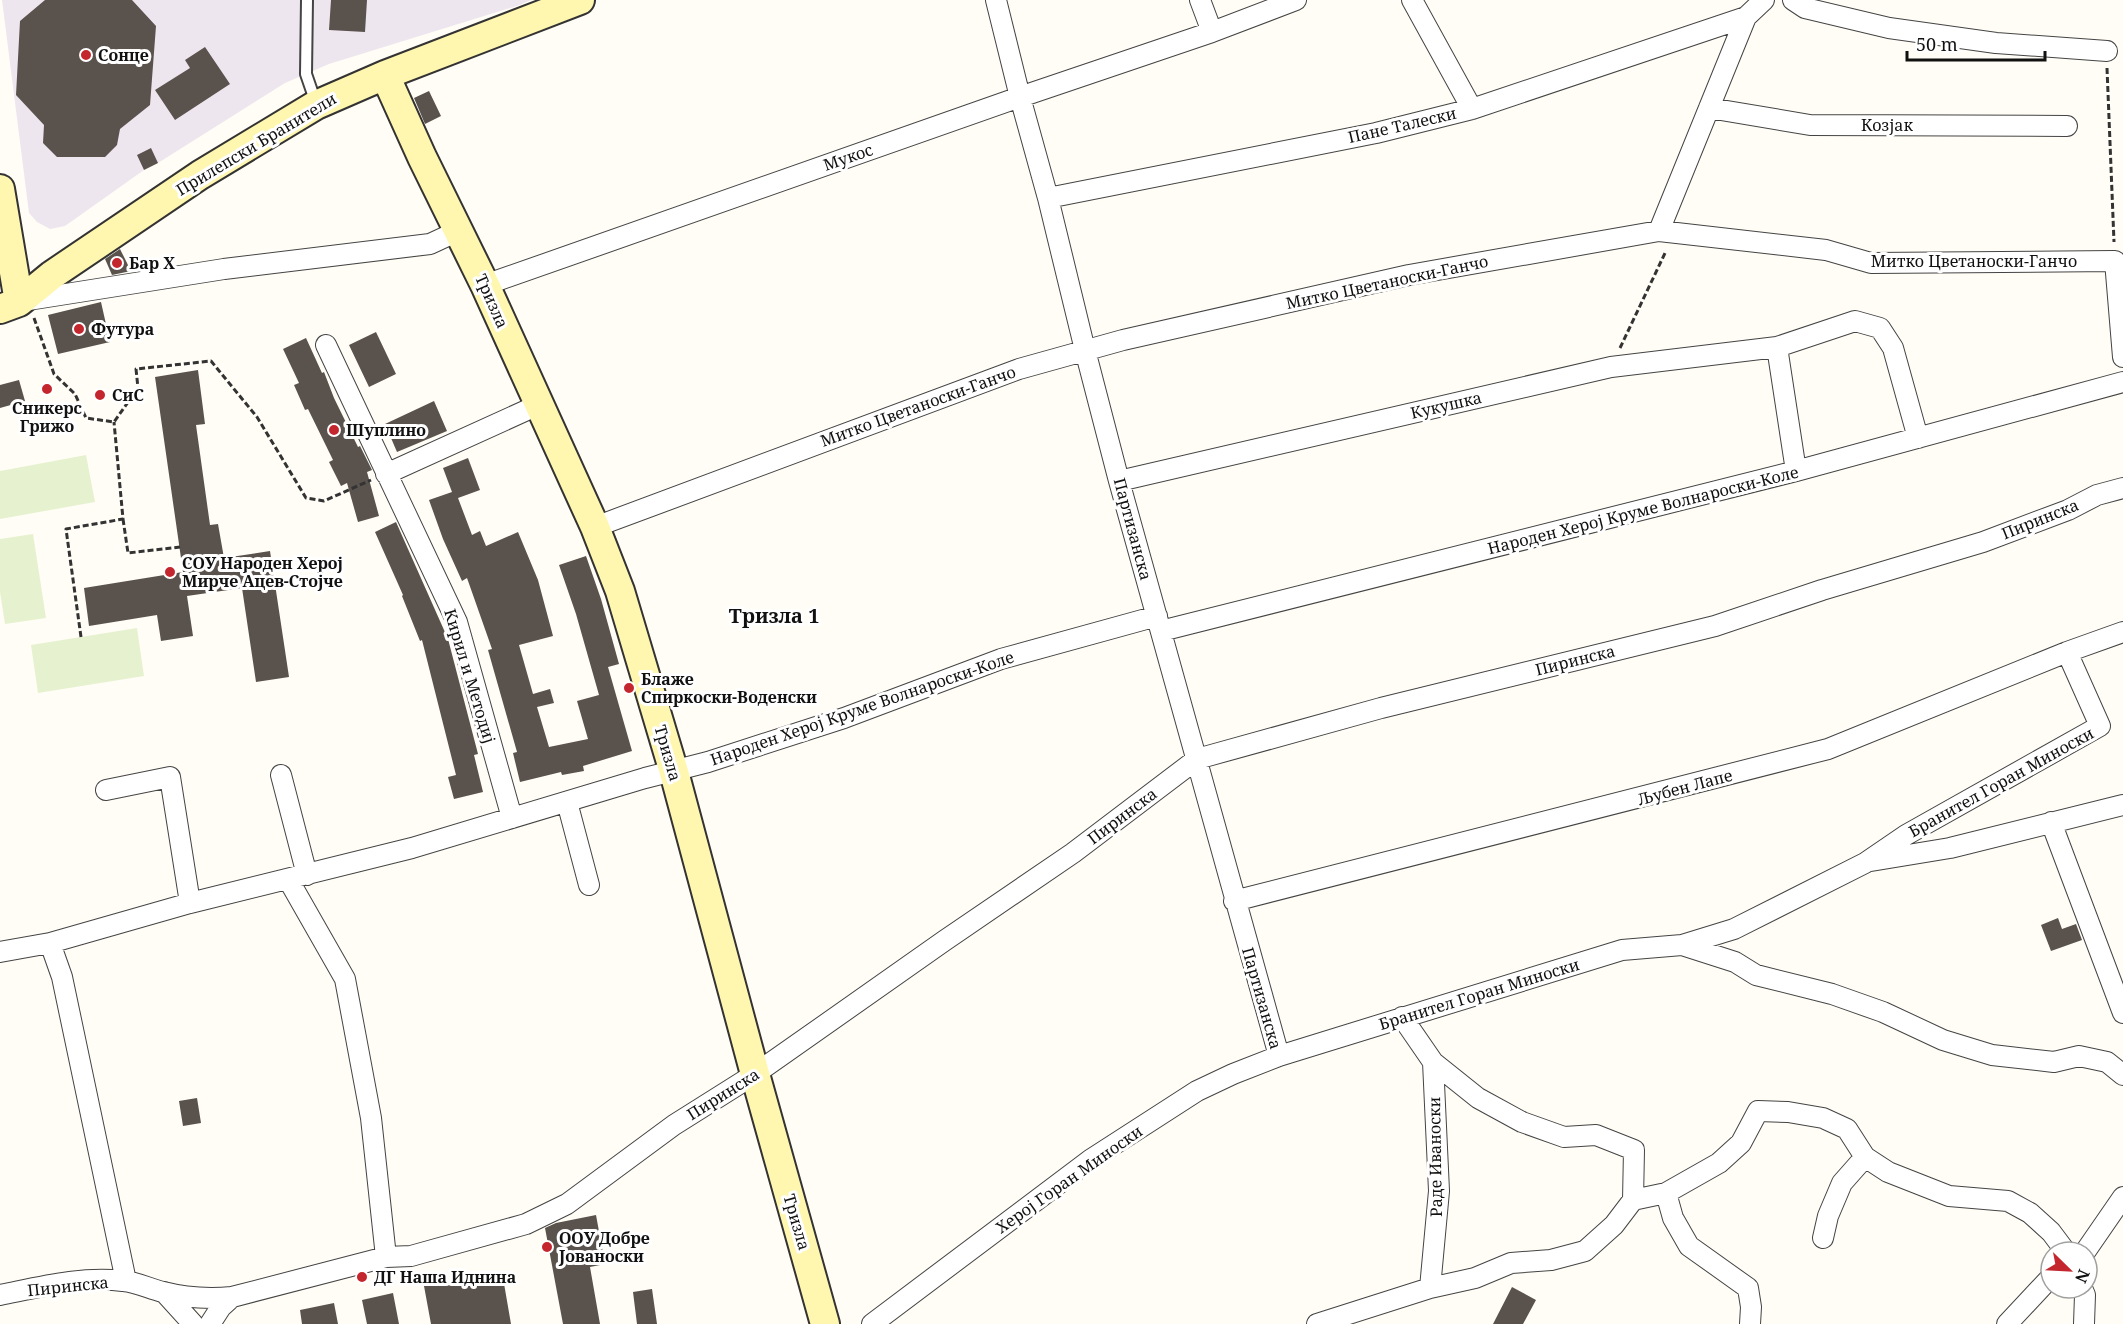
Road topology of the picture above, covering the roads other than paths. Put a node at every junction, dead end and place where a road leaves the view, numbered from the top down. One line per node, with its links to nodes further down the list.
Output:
1 (307, 0): 14 (lane)
2 (580, 0): 12 (street, Прилепски Бранители)
3 (996, 0): 13 (street, Партизанска)
4 (1200, 0): 10 (street)
5 (1296, 0): 10 (street, Мукос)
6 (1412, 0): 16 (street)
7 (1764, 0): 9 (street)
8 (1793, 0): 11 (street)
9 (1746, 17): 15 (street); 16 (street, Пане Талески)
10 (1212, 32): 13 (street, Мукос)
11 (2107, 51)
12 (385, 75): 14 (street, Прилепски Бранители); 20 (street, Тризла)
13 (1020, 97): 19 (street, Партизанска); 22 (street, Мукос)
14 (316, 105): 23 (street, Прилепски Бранители)
15 (1709, 108): 17 (street, Козјак); 21 (street)
16 (1472, 109): 19 (street, Пане Талески)
17 (2067, 126)
18 (0, 189): 23 (street)
19 (1048, 198): 26 (street, Партизанска)
20 (458, 231): 22 (street, Тризла); 23 (street)
21 (1666, 232): 26 (street, Митко Цветаноски-Ганчо); 27 (street, Митко Цветаноски-Ганчо)
22 (485, 285): 29 (street, Тризла)
23 (10, 305)
24 (326, 345): 32 (street, Кирил и Методиј)
25 (1777, 347): 30 (street, Кукушка); 31 (street); 33 (street, Кукушка)
26 (1085, 350): 33 (street, Партизанска); 35 (street, Митко Цветаноски-Ганчо)
27 (2123, 357)
28 (2123, 382): 30 (street, Народен Херој Круме Волнароски-Коле)
29 (538, 405): 32 (street); 35 (street, Тризла)
30 (1918, 438): 31 (street, Народен Херој Круме Волнароски-Коле)
31 (1796, 471): 36 (street, Народен Херој Круме Волнароски-Коле)
32 (386, 474): 45 (street, Кирил и Методиј)
33 (1119, 481): 36 (street, Партизанска)
34 (2123, 488): 39 (street, Пиринска)
35 (595, 527): 40 (street, Тризла)
36 (1159, 624): 39 (street, Партизанска); 40 (street, Народен Херој Круме Волнароски-Коле)
37 (2123, 632): 38 (street, Љубен Лапе)
38 (2067, 652): 47 (street, Бранител Горан Миноски); 50 (street, Љубен Лапе)
39 (1197, 759): 50 (street, Партизанска); 59 (street, Пиринска)
40 (674, 772): 43 (street, Народен Херој Круме Волнароски-Коле); 59 (street, Тризла)
41 (280, 775): 48 (street)
42 (106, 790): 51 (street)
43 (567, 802): 45 (street, Народен Херој Круме Волнароски-Коле); 49 (street)
44 (2123, 805): 46 (street, Бранител Горан Миноски)
45 (512, 818): 48 (street, Народен Херој Круме Волнароски-Коле)
46 (2051, 822): 47 (street, Бранител Горан Миноски); 55 (street)
47 (1865, 862): 53 (street, Бранител Горан Миноски)
48 (298, 877): 51 (street, Народен Херој Круме Волнароски-Коле); 68 (street)
49 (589, 885)
50 (1234, 901): 57 (street, Партизанска)
51 (190, 903): 52 (street, Народен Херој Круме Волнароски-Коле)
52 (50, 943): 54 (street, Народен Херој Круме Волнароски-Коле); 69 (street)
53 (1682, 945): 56 (street, Бранител Горан Миноски); 60 (street, Бранител Горан Миноски)
54 (0, 952)
55 (2123, 1012)
56 (1402, 1017): 57 (street, Бранител Горан Миноски); 58 (street)
57 (1279, 1056): 79 (street, Херој Горан Миноски)
58 (1433, 1062): 63 (street); 70 (street, Раде Иваноски)
59 (755, 1074): 68 (street, Пиринска); 78 (street, Тризла)
60 (2123, 1075)
61 (1865, 1157): 62 (street); 65 (street); 66 (street)
62 (1666, 1193): 63 (street); 81 (street)
63 (1633, 1200): 70 (street)
64 (2121, 1205): 67 (street)
65 (1822, 1238)
66 (2056, 1240)
67 (2094, 1240)
68 (386, 1257): 74 (street, Пиринска)
69 (126, 1281): 72 (street, Пиринска); 73 (street, Пиринска)
70 (1430, 1288): 80 (street)
71 (2039, 1291): 82 (street)
72 (164, 1292): 74 (street, Пиринска); 76 (street)
73 (0, 1295)
74 (232, 1297): 77 (street)
75 (2085, 1300): 83 (street)
76 (193, 1324)
77 (210, 1324)
78 (825, 1324)
79 (872, 1324)
80 (1317, 1324)
81 (1750, 1324)
82 (2007, 1324)
83 (2084, 1324)

